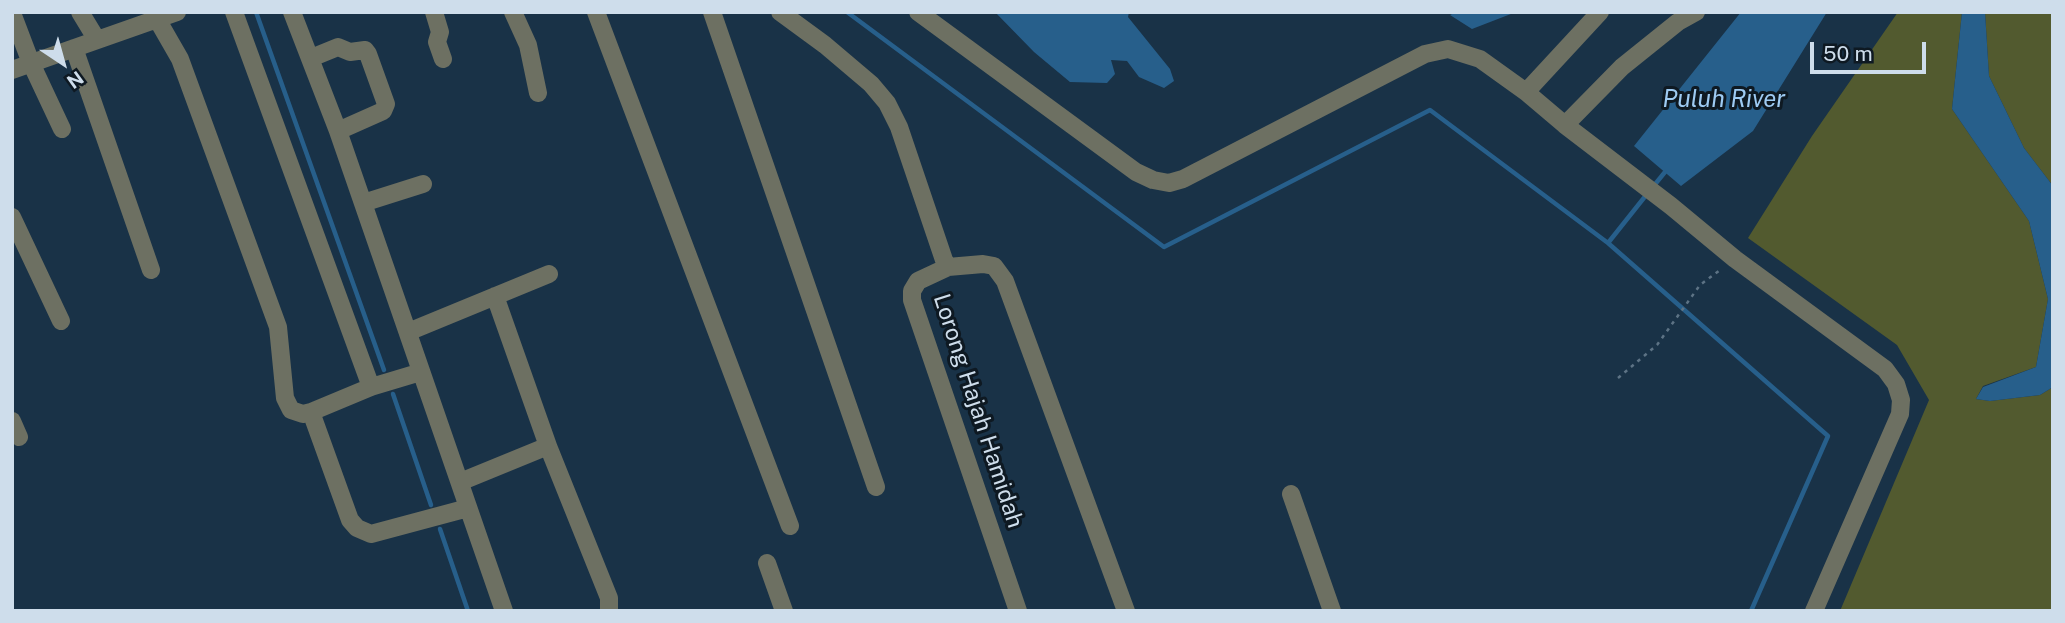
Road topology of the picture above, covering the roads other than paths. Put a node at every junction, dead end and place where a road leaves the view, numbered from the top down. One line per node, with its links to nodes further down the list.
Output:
1 (80, 12): 15 (street)
2 (177, 12): 14 (street)
3 (234, 12): 36 (street)
4 (292, 12): 17 (street)
5 (434, 12): 18 (street)
6 (513, 12): 22 (street)
7 (596, 12): 43 (street)
8 (712, 12): 40 (street)
9 (780, 12): 29 (street, Lorong Hajah Hamidah)
10 (918, 12): 21 (street)
11 (1600, 12): 21 (street)
12 (1696, 12): 23 (street)
13 (12, 13): 19 (street)
14 (155, 16): 15 (street); 37 (street)
15 (97, 40): 16 (street)
16 (74, 48): 19 (street); 30 (street)
17 (311, 58): 25 (street); 25 (street)
18 (443, 59)
19 (31, 63): 20 (street); 24 (street)
20 (12, 70)
21 (1526, 92): 23 (street)
22 (538, 93)
23 (1565, 125): 51 (street)
24 (62, 129)
25 (338, 131): 27 (street)
26 (423, 184): 27 (street)
27 (362, 203): 34 (street)
28 (12, 217): 33 (street)
29 (948, 267): 48 (street, Lorong Hajah Hamidah); 49 (street)
30 (151, 270)
31 (549, 274): 32 (street)
32 (495, 296): 34 (street); 38 (street)
33 (61, 321)
34 (408, 332): 35 (street)
35 (421, 372): 36 (street); 39 (street)
36 (371, 387): 37 (street)
37 (311, 412): 42 (street)
38 (548, 446): 39 (street); 46 (street)
39 (460, 482): 42 (street)
40 (876, 487)
41 (1291, 494): 50 (street)
42 (468, 508): 45 (street)
43 (790, 526)
44 (767, 563): 47 (street)
45 (504, 611)
46 (609, 611)
47 (784, 611)
48 (1018, 611)
49 (1126, 611)
50 (1332, 611)
51 (1814, 611)

